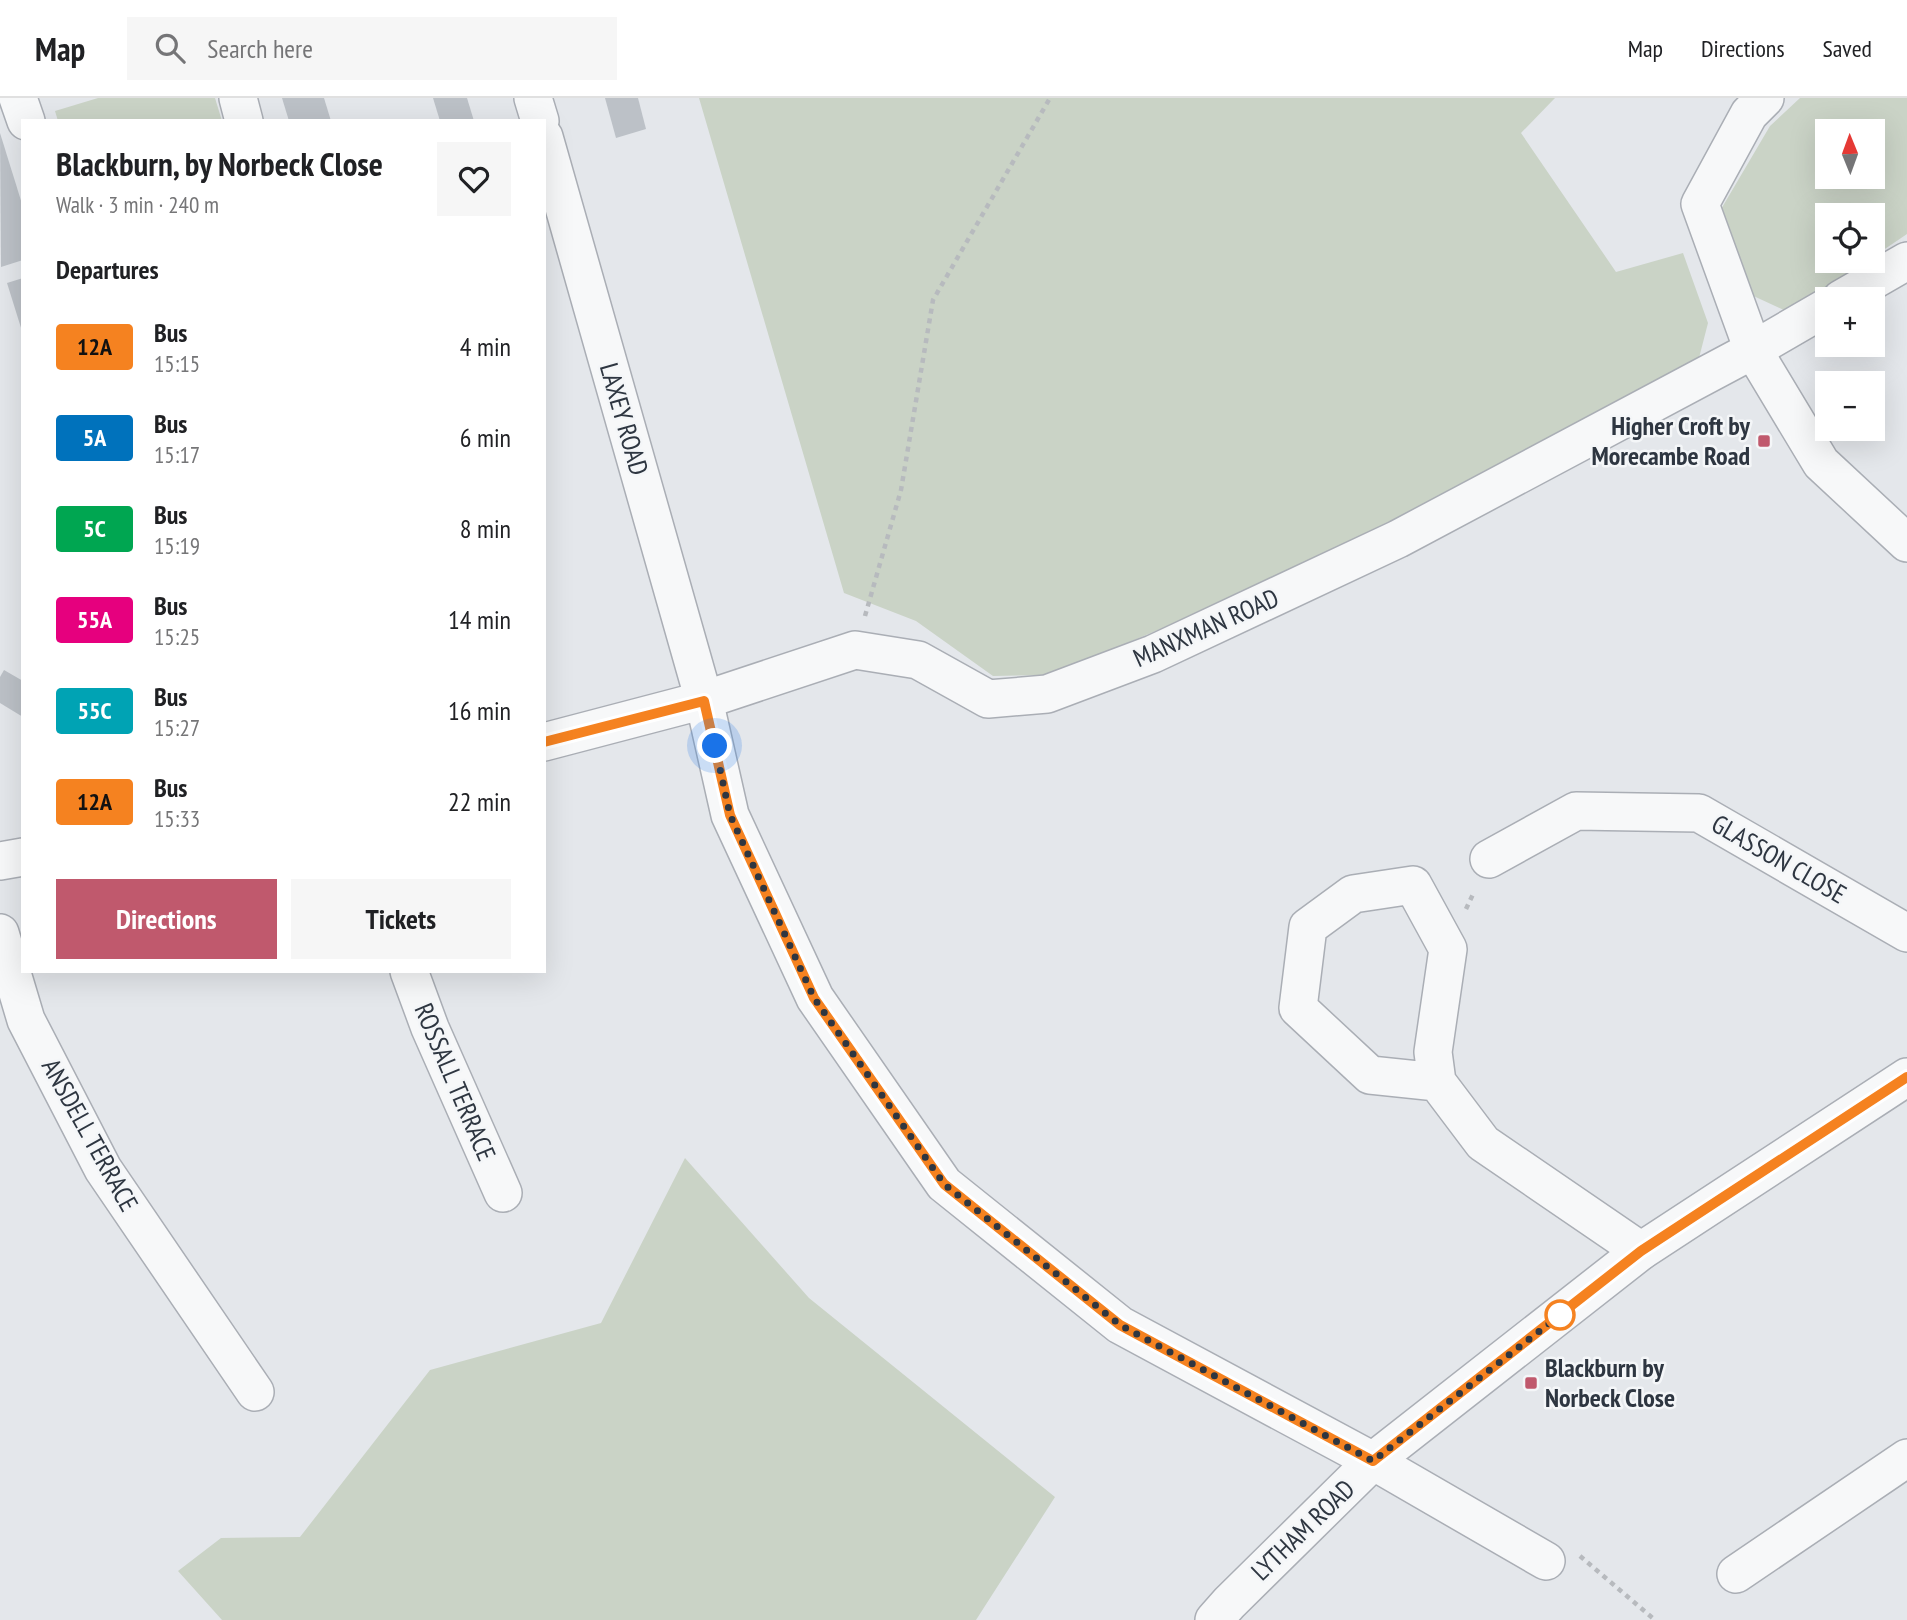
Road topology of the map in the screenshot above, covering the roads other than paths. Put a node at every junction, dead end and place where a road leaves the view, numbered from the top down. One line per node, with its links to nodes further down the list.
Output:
1 (18, 98): 5 (street)
2 (238, 98): 6 (street)
3 (533, 98): 7 (street)
4 (1765, 98): 12 (street)
5 (25, 119)
6 (243, 119)
7 (539, 119)
8 (546, 144): 14 (street, LAXEY ROAD)
9 (1907, 261): 10 (street)
10 (1862, 287)
11 (1815, 314): 12 (street, MANXMAN ROAD)
12 (1753, 350): 13 (street); 14 (street, MANXMAN ROAD)
13 (1907, 543)
14 (704, 701): 15 (street, MANXMAN ROAD); 28 (street, LAXEY ROAD)
15 (546, 741)
16 (21, 857): 18 (street)
17 (1489, 859): 20 (street, GLASSON CLOSE)
18 (0, 861)
19 (0, 933): 26 (street, ANSDELL TERRACE)
20 (1907, 933)
21 (410, 973): 24 (street, ROSSALL TERRACE)
22 (1907, 1077): 25 (street, LYTHAM ROAD)
23 (1437, 1082): 23 (street); 25 (street)
24 (503, 1193)
25 (1641, 1251): 28 (street, LYTHAM ROAD)
26 (255, 1392)
27 (1907, 1458): 30 (street)
28 (1373, 1461): 29 (street, LAXEY ROAD); 31 (street, LYTHAM ROAD)
29 (1546, 1562)
30 (1736, 1574)
31 (1214, 1620)

